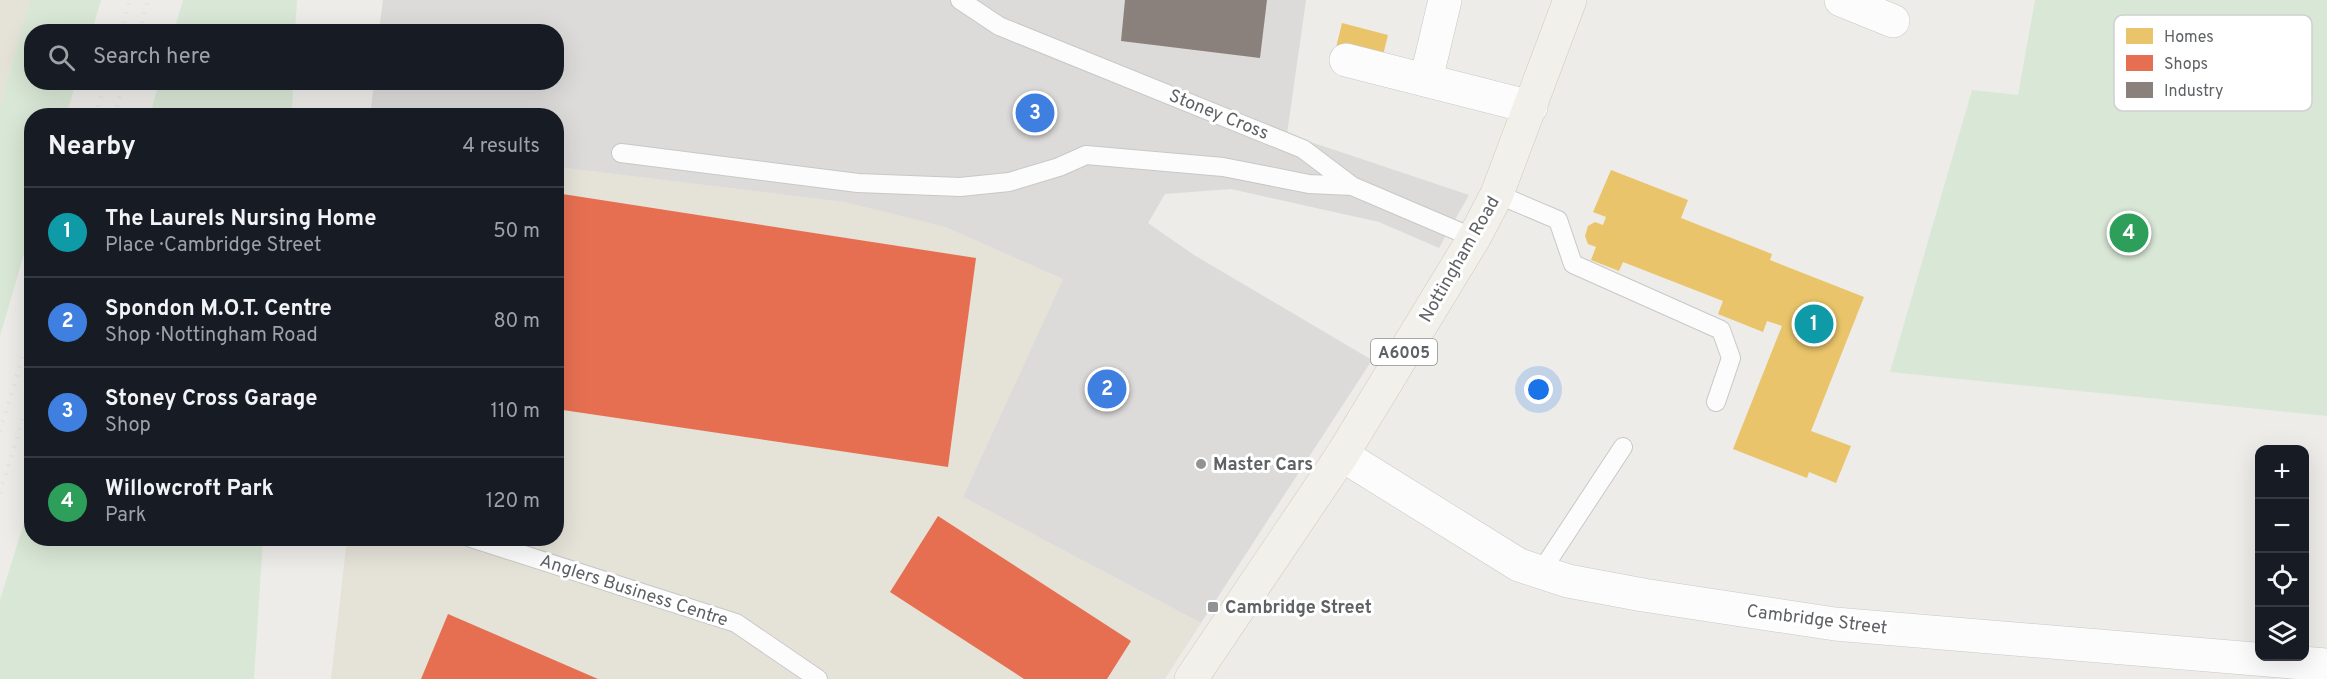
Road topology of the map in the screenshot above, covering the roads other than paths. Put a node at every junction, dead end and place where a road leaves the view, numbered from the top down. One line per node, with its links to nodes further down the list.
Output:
1 (960, 0): 10 (lane, Stoney Cross)
2 (1445, 0): 7 (street)
3 (1570, 0): 8 (main road, Nottingham Road / A6005)
4 (1855, 3): 5 (street)
5 (1893, 21)
6 (1346, 60): 7 (street)
7 (1426, 80): 8 (street)
8 (1532, 107): 11 (main road, Nottingham Road / A6005)
9 (621, 153): 10 (lane)
10 (1352, 186): 12 (lane, Stoney Cross)
11 (1497, 194): 12 (main road, Nottingham Road / A6005); 13 (lane)
12 (1474, 238): 15 (main road, Nottingham Road / A6005)
13 (1716, 402)
14 (1623, 447): 17 (lane)
15 (1342, 455): 17 (street, Cambridge Street); 20 (main road, Nottingham Road / A6005)
16 (496, 546): 19 (lane, Anglers Business Centre)
17 (1540, 573): 18 (street, Cambridge Street)
18 (2327, 664)
19 (818, 679)
20 (1191, 679)

